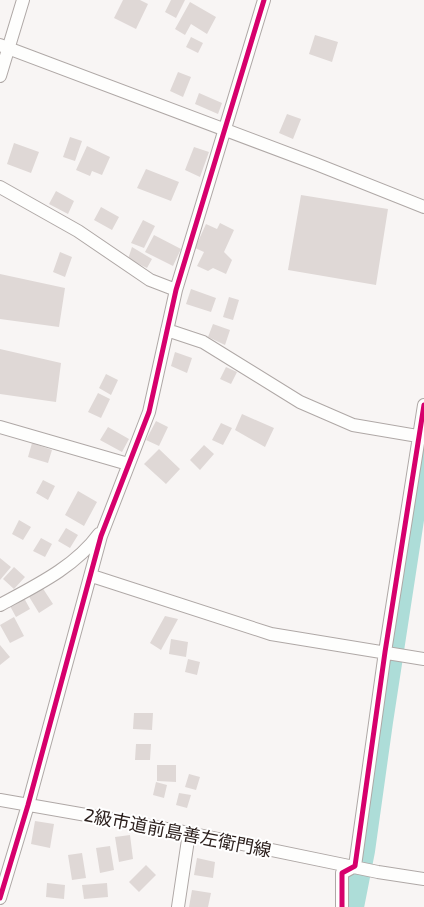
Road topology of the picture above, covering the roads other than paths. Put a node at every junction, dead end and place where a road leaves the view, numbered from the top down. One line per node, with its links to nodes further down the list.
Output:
1 (23, 0): 3 (street)
2 (264, 0): 5 (street)
3 (4, 46): 4 (street); 5 (street)
4 (0, 76)
5 (225, 130): 7 (street); 8 (street)
6 (0, 187): 8 (street)
7 (424, 207)
8 (176, 290): 9 (street)
9 (167, 330): 12 (street); 13 (street)
10 (424, 405): 12 (street)
11 (0, 427): 13 (street)
12 (422, 436): 17 (street)
13 (128, 464): 14 (street)
14 (105, 526): 15 (street); 16 (street)
15 (92, 576): 17 (street); 20 (street)
16 (0, 605)
17 (385, 652): 18 (street); 22 (street)
18 (424, 659)
19 (0, 800): 20 (street, 2級市道前島善左衛門線)
20 (28, 805): 21 (street, 2級市道前島善左衛門線); 24 (street)
21 (189, 833): 22 (street, 2級市道前島善左衛門線); 25 (street)
22 (355, 866): 23 (street, 2級市道前島善左衛門線); 26 (street)
23 (424, 879)
24 (0, 898)
25 (178, 907)
26 (342, 907)

